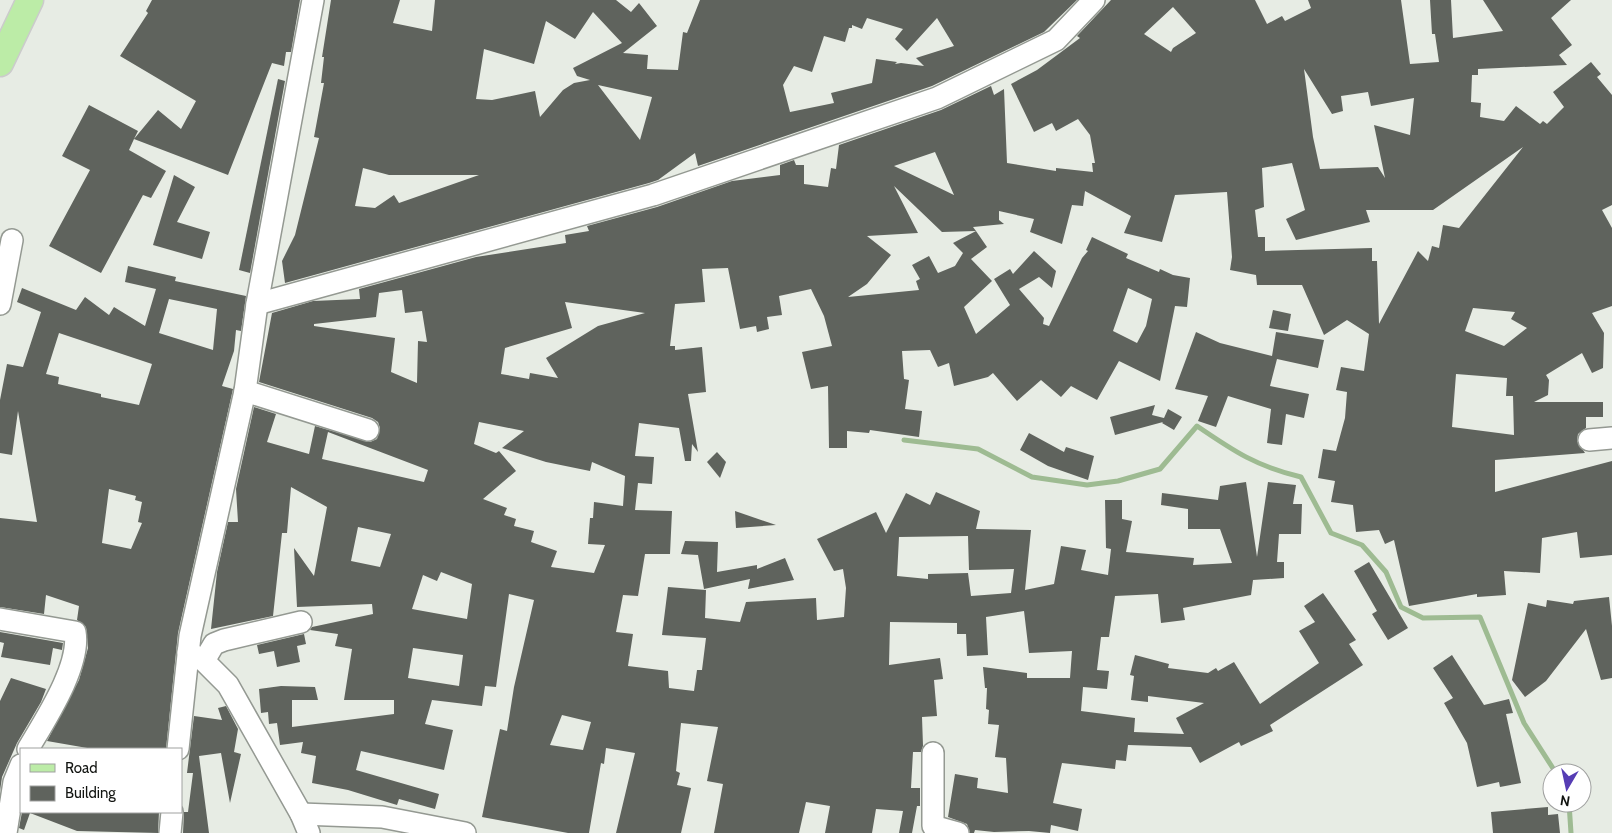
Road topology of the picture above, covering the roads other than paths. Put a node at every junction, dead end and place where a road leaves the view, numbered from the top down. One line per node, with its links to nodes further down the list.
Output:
1 (30, 0): 4 (main road)
2 (313, 0): 7 (street)
3 (1094, 0): 7 (street)
4 (0, 62)
5 (12, 240): 6 (street)
6 (0, 304)
7 (257, 304): 8 (street)
8 (245, 391): 9 (street); 14 (street)
9 (368, 430)
10 (1612, 438): 11 (street)
11 (1589, 440)
12 (0, 619): 15 (street)
13 (300, 622): 14 (street)
14 (196, 657): 16 (street); 20 (street)
15 (29, 748)
16 (178, 748)
17 (933, 753): 24 (street)
18 (20, 767): 21 (street)
19 (172, 813): 22 (street)
20 (305, 824): 23 (street)
21 (6, 833)
22 (170, 833)
23 (465, 833)
24 (958, 833)

